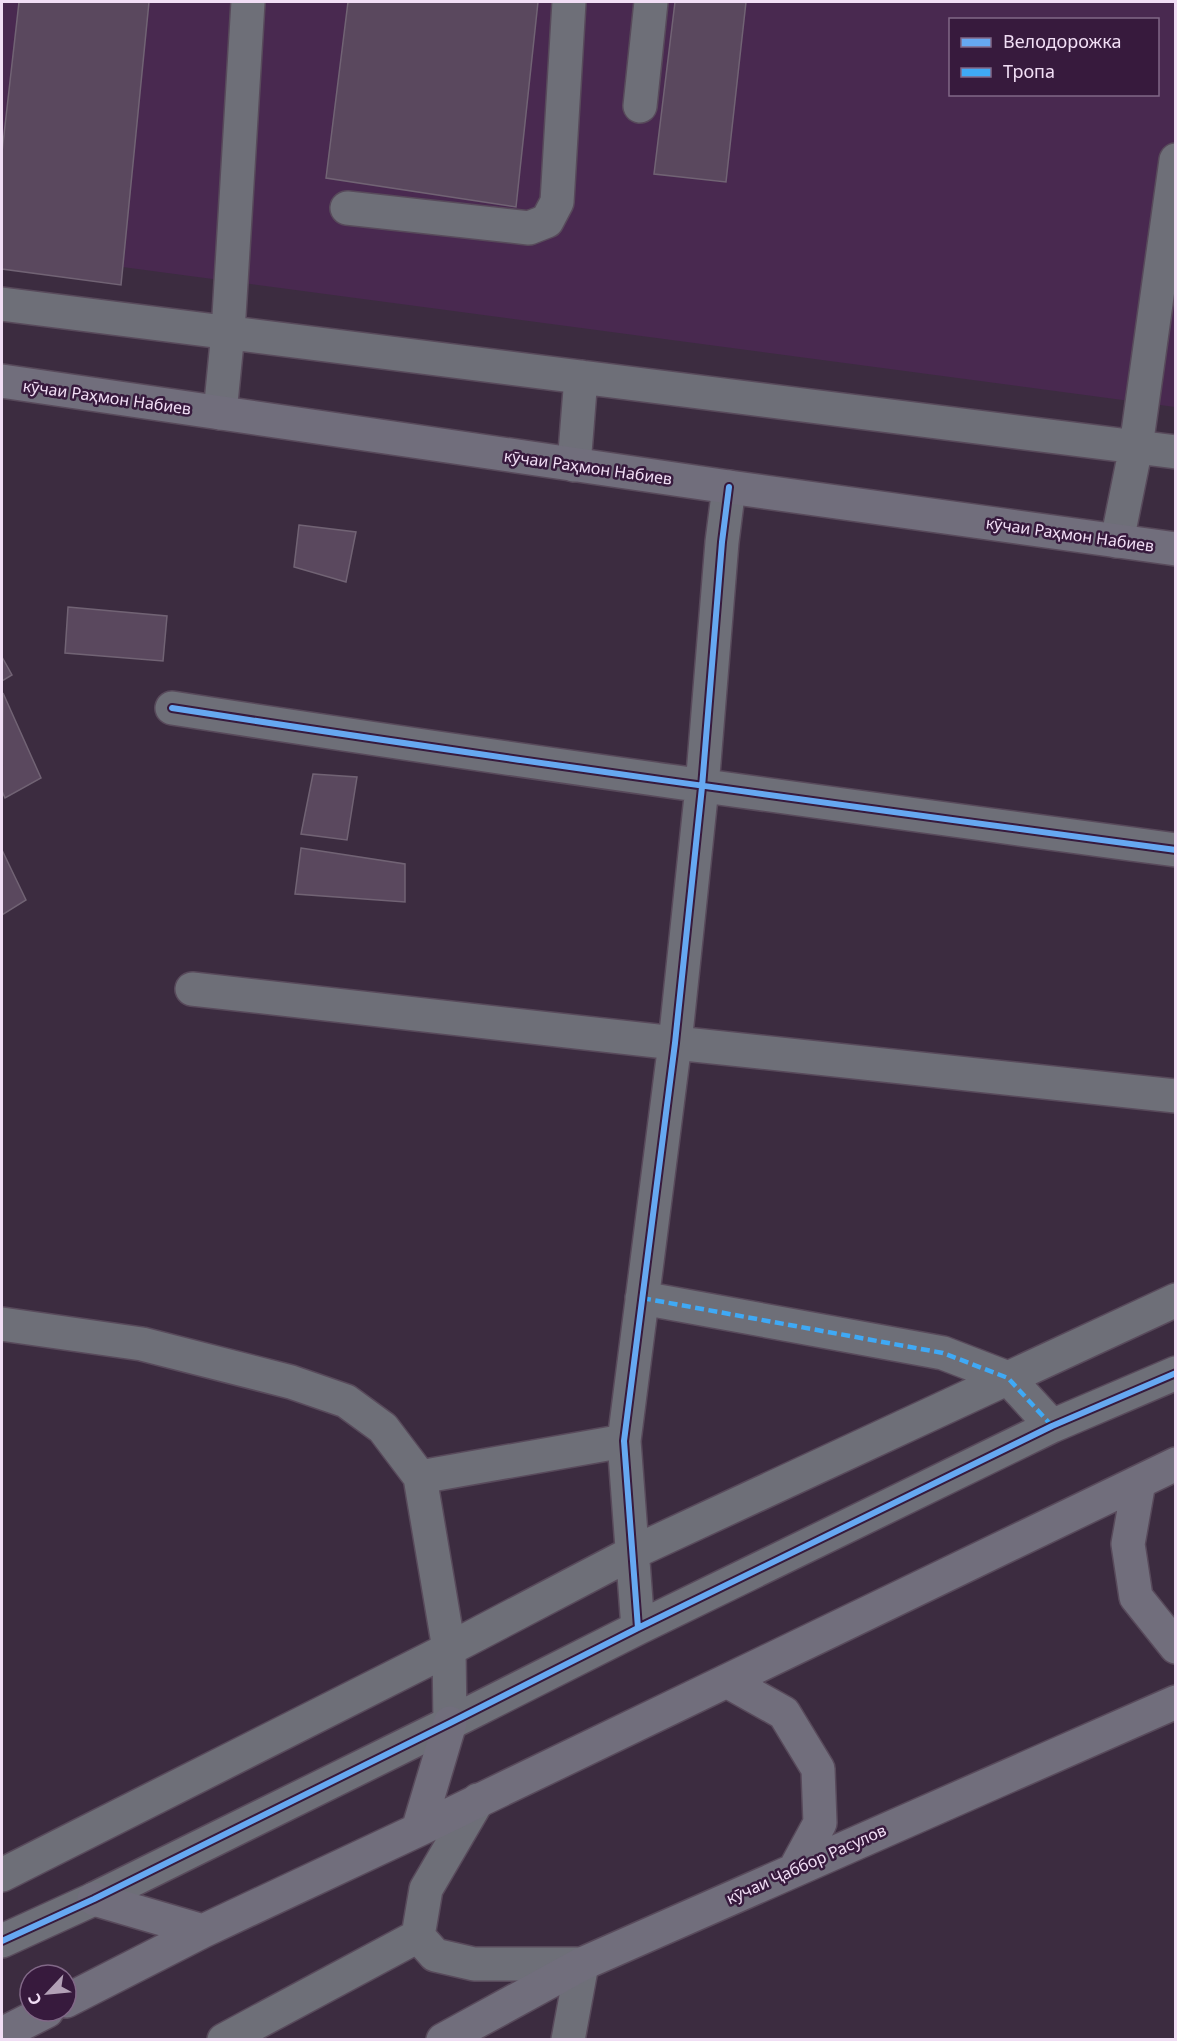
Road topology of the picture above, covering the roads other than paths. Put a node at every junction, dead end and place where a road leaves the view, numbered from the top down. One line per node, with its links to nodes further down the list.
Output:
1 (248, 2): 8 (street)
2 (569, 2): 6 (street)
3 (651, 2): 4 (street)
4 (640, 106)
5 (1176, 160): 12 (street)
6 (347, 207)
7 (2, 304): 8 (street)
8 (228, 332): 9 (street); 11 (street)
9 (581, 377): 12 (street); 14 (street)
10 (2, 381): 11 (main road, кӯчаи Раҳмон Набиев)
11 (220, 413): 14 (main road, кӯчаи Раҳмон Набиев)
12 (1136, 447): 13 (street); 16 (street)
13 (1176, 452)
14 (574, 465): 15 (main road, кӯчаи Раҳмон Набиев)
15 (729, 487): 16 (main road, кӯчаи Раҳмон Набиев); 19 (street)
16 (1117, 541): 17 (main road, кӯчаи Раҳмон Набиев)
17 (1176, 549)
18 (172, 708): 19 (street)
19 (702, 787): 20 (street); 22 (street)
20 (1176, 850)
21 (192, 988): 22 (street)
22 (675, 1043): 23 (street); 24 (street)
23 (1176, 1096)
24 (642, 1298): 28 (street); 30 (street)
25 (1176, 1300): 28 (street)
26 (2, 1324): 32 (street)
27 (1176, 1373): 29 (street)
28 (1008, 1378): 29 (street); 34 (street)
29 (1052, 1426): 35 (street)
30 (624, 1441): 32 (street); 34 (street)
31 (1176, 1464): 33 (main road)
32 (420, 1477): 37 (street)
33 (1139, 1482): 36 (main road); 38 (main road)
34 (632, 1553): 35 (street); 37 (street)
35 (638, 1628): 40 (street)
36 (1176, 1647)
37 (449, 1649): 40 (street); 44 (street)
38 (727, 1681): 41 (main road); 43 (main road)
39 (1176, 1702): 43 (main road, кӯчаи Ҷаббор Расулов)
40 (450, 1723): 42 (main road); 45 (street)
41 (477, 1800): 42 (main road); 47 (street)
42 (418, 1830): 46 (main road)
43 (795, 1869): 49 (main road, кӯчаи Ҷаббор Расулов)
44 (2, 1875)
45 (94, 1899): 46 (main road); 48 (street)
46 (203, 1931): 50 (main road)
47 (418, 1936): 49 (street); 53 (street)
48 (2, 1941)
49 (582, 1964): 54 (main road, кӯчаи Ҷаббор Расулов); 55 (street)
50 (78, 1995)
51 (23, 2023): 52 (main road)
52 (2, 2034)
53 (224, 2040)
54 (443, 2040)
55 (568, 2040)

